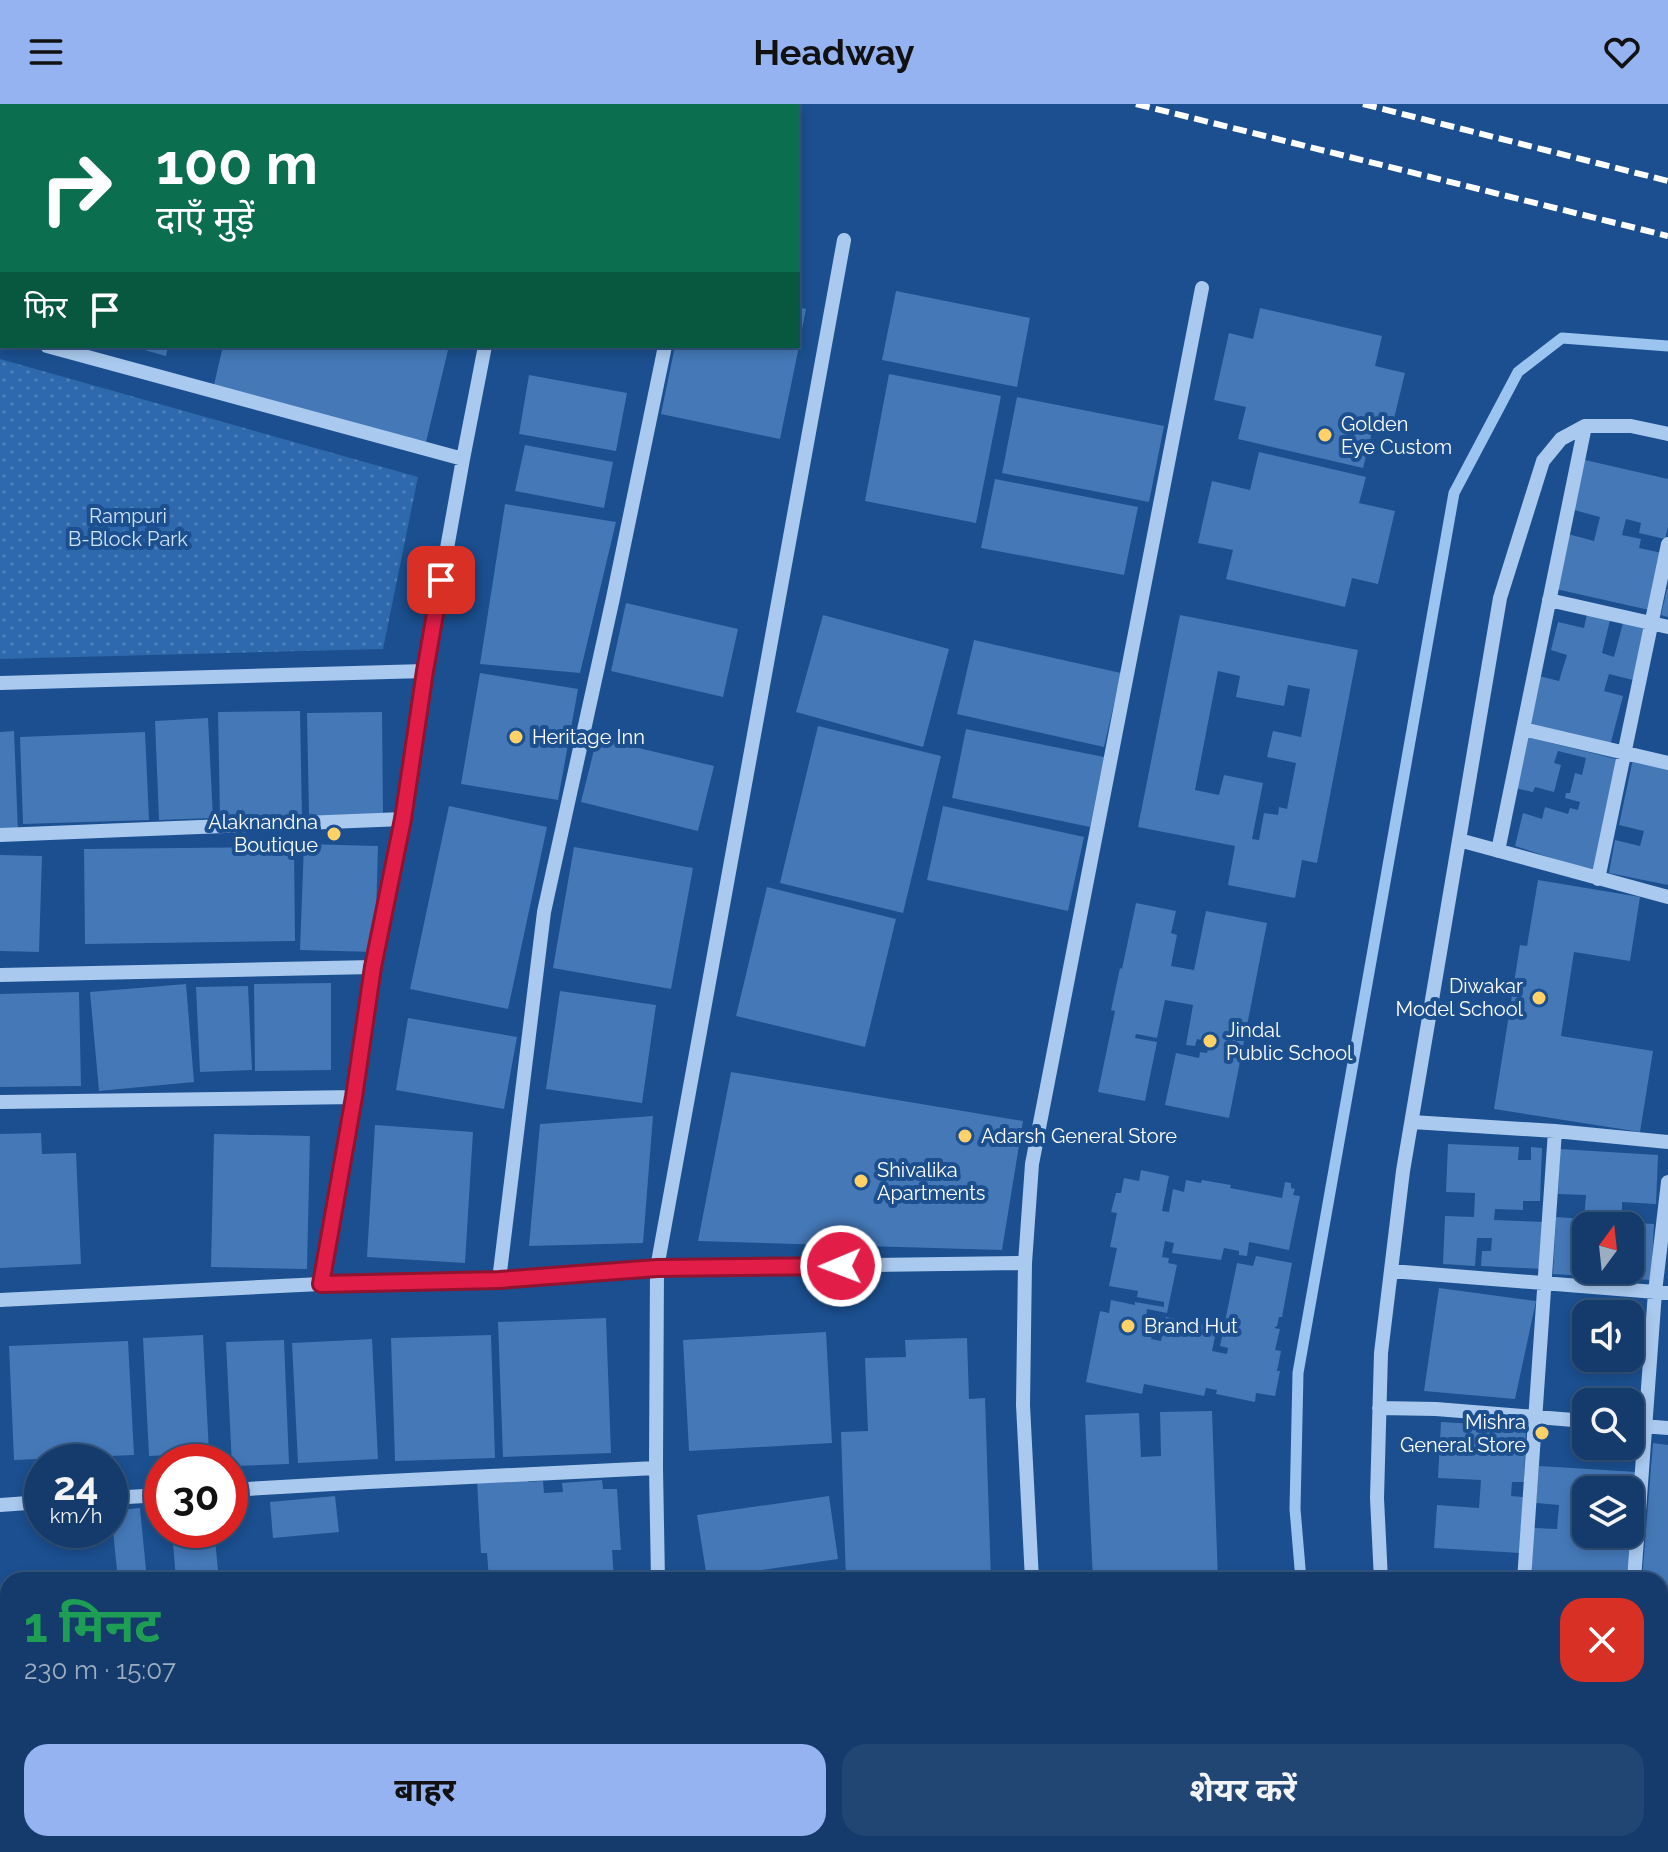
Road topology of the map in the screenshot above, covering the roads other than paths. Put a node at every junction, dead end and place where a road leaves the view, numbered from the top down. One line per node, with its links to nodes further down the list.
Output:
1 (844, 240): 33 (street)
2 (1202, 288): 32 (street)
3 (54, 348): 8 (street)
4 (485, 348): 8 (street)
5 (665, 348): 35 (street)
6 (1585, 426): 7 (street); 10 (street); 20 (street)
7 (1668, 434)
8 (463, 459): 13 (street)
9 (1668, 544): 11 (street)
10 (1549, 600): 11 (street); 15 (street)
11 (1651, 624): 12 (street); 16 (street)
12 (1668, 627)
13 (425, 671): 14 (street); 18 (street)
14 (0, 683)
15 (1523, 729): 16 (street); 21 (street)
16 (1624, 753): 17 (street); 22 (street)
17 (1668, 763)
18 (403, 819): 19 (street); 24 (street)
19 (0, 835)
20 (1459, 840): 21 (street); 28 (street)
21 (1498, 851): 22 (street)
22 (1598, 879): 23 (street)
23 (1668, 897)
24 (373, 967): 25 (street); 26 (street)
25 (0, 975)
26 (354, 1097): 27 (street); 37 (street)
27 (0, 1102)
28 (1412, 1122): 29 (street); 34 (street)
29 (1555, 1131): 30 (street); 36 (street)
30 (1668, 1142)
31 (1668, 1182): 38 (street)
32 (1025, 1263): 33 (street); 52 (street)
33 (657, 1268): 35 (street); 47 (street)
34 (1391, 1271): 36 (street); 41 (street)
35 (499, 1280): 37 (street)
36 (1544, 1282): 38 (street); 42 (street)
37 (321, 1284): 39 (street)
38 (1662, 1292): 40 (street)
39 (0, 1300)
40 (1644, 1392)
41 (1379, 1408): 42 (street); 53 (street)
42 (1535, 1417): 43 (street); 54 (street)
43 (1572, 1420)
44 (1644, 1426): 45 (street)
45 (1668, 1428)
46 (1637, 1460): 55 (street)
47 (656, 1468): 48 (street); 51 (street)
48 (248, 1489)
49 (24, 1503): 50 (street)
50 (0, 1505)
51 (658, 1572)
52 (1032, 1572)
53 (1381, 1572)
54 (1525, 1572)
55 (1634, 1572)

